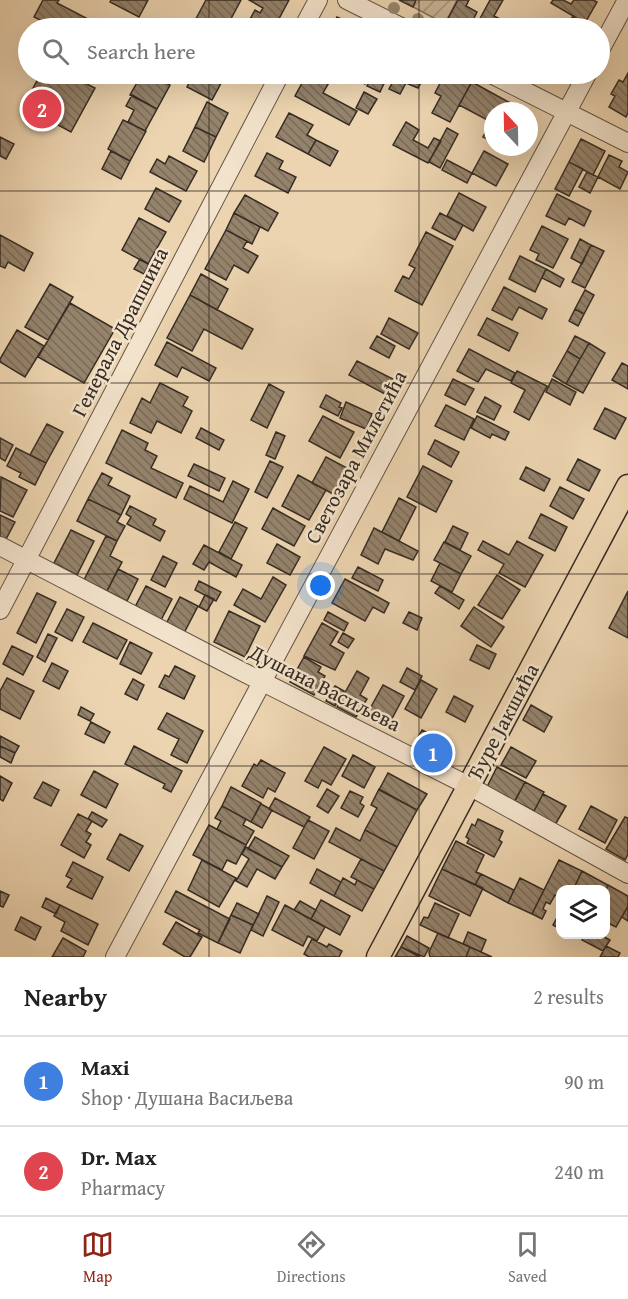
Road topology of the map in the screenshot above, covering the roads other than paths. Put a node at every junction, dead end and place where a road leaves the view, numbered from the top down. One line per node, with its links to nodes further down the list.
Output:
1 (318, 0): 4 (street)
2 (347, 0): 5 (street)
3 (627, 0): 6 (street)
4 (308, 18)
5 (383, 18)
6 (610, 31)
7 (275, 84): 14 (street, Генерала Драпшина)
8 (511, 84): 10 (street)
9 (581, 84): 10 (street, Светозара Милетића)
10 (566, 111): 11 (street); 16 (street, Светозара Милетића)
11 (628, 143)
12 (628, 486): 17 (main road, Ђуре Јакшића)
13 (0, 546): 14 (street, Душана Васиљева)
14 (26, 560): 15 (street, Генерала Драпшина); 16 (street, Душана Васиљева)
15 (0, 610)
16 (262, 682): 17 (street, Душана Васиљева); 19 (street, Светозара Милетића)
17 (469, 786): 18 (street, Душана Васиљева); 20 (main road, Ђуре Јакшића)
18 (628, 873)
19 (115, 957)
20 (378, 957)

